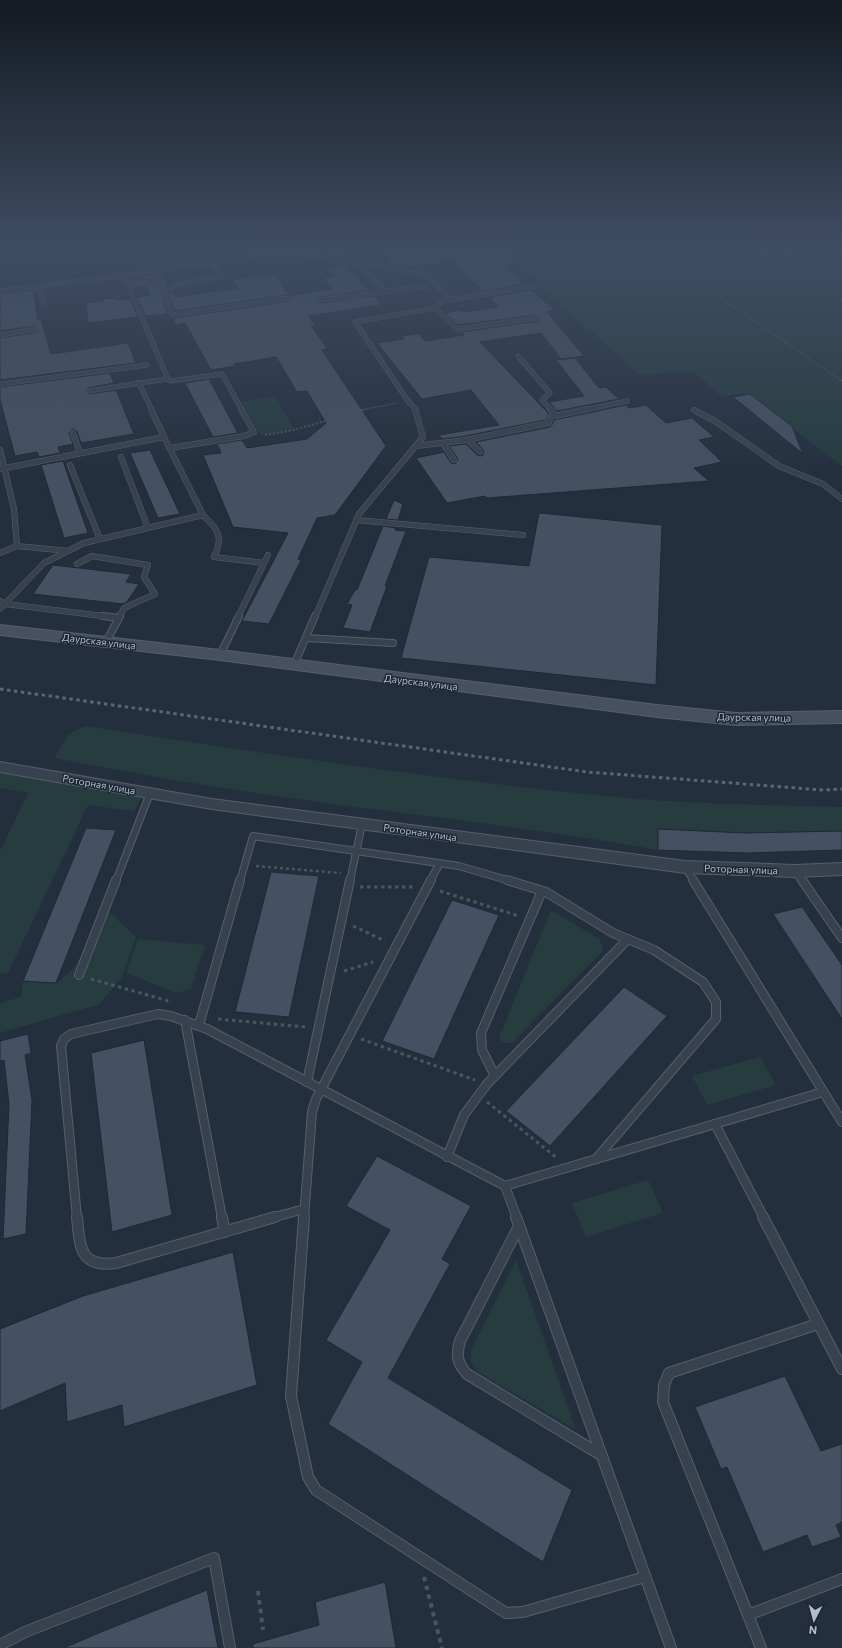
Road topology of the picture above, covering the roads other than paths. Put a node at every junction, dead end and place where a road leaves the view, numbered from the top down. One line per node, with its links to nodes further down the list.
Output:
1 (144, 324): 9 (lane)
2 (356, 324): 20 (lane)
3 (452, 324): 4 (lane)
4 (494, 324)
5 (37, 329): 6 (lane)
6 (0, 335)
7 (518, 356): 15 (lane)
8 (148, 365): 11 (lane)
9 (168, 378): 10 (lane); 21 (lane)
10 (139, 383): 12 (lane); 17 (lane)
11 (0, 384)
12 (89, 392)
13 (627, 401): 15 (lane)
14 (694, 410): 29 (lane)
15 (556, 416): 18 (lane)
16 (73, 433): 24 (lane)
17 (164, 437): 21 (lane); 24 (lane)
18 (469, 441): 19 (lane); 23 (lane)
19 (444, 445): 20 (lane); 26 (lane)
20 (416, 446): 31 (lane)
21 (170, 448): 30 (lane)
22 (0, 450): 28 (lane)
23 (480, 452)
24 (80, 453): 28 (lane)
25 (121, 456): 32 (lane)
26 (454, 460)
27 (70, 465): 34 (lane)
28 (3, 468): 35 (lane)
29 (842, 498)
30 (202, 515): 32 (lane); 39 (lane)
31 (356, 520): 33 (lane); 45 (lane)
32 (148, 528): 34 (lane)
33 (523, 535)
34 (100, 539): 36 (lane)
35 (17, 546): 36 (lane); 37 (lane)
36 (68, 551): 41 (lane)
37 (0, 553)
38 (268, 555): 39 (lane)
39 (264, 563): 48 (lane)
40 (77, 564): 43 (lane)
41 (2, 602): 42 (lane); 43 (lane)
42 (0, 609)
43 (118, 618): 46 (lane)
44 (0, 630): 46 (street, Даурская улица)
45 (306, 638): 47 (lane); 49 (lane)
46 (106, 642): 48 (street, Даурская улица)
47 (393, 643)
48 (220, 656): 49 (street, Даурская улица)
49 (294, 665): 50 (street, Даурская улица)
50 (842, 717)
51 (0, 767): 52 (street, Роторная улица)
52 (150, 793): 53 (street, Роторная улица); 62 (lane)
53 (362, 824): 54 (lane); 56 (street, Роторная улица)
54 (356, 851): 55 (lane); 64 (lane); 66 (lane)
55 (440, 863): 59 (lane); 67 (lane)
56 (684, 867): 58 (street, Роторная улица); 68 (lane)
57 (842, 869): 58 (street, Роторная улица)
58 (795, 871): 60 (lane)
59 (542, 891): 61 (lane); 65 (lane)
60 (842, 938)
61 (628, 939): 65 (lane); 72 (lane)
62 (78, 975)
63 (185, 1020): 64 (lane); 76 (lane); 76 (lane)
64 (200, 1021): 66 (lane)
65 (495, 1076): 71 (lane)
66 (307, 1082): 67 (lane)
67 (321, 1090): 71 (lane); 74 (lane)
68 (823, 1092): 69 (lane); 70 (lane)
69 (842, 1122)
70 (715, 1124): 72 (lane); 77 (lane)
71 (447, 1156): 73 (lane)
72 (596, 1159): 73 (lane)
73 (505, 1186): 75 (lane)
74 (304, 1209): 76 (lane); 80 (lane)
75 (519, 1226): 79 (lane); 79 (lane)
76 (225, 1232)
77 (818, 1324): 78 (lane); 82 (lane)
78 (842, 1369)
79 (601, 1455): 80 (lane)
80 (645, 1577): 85 (lane)
81 (842, 1579): 82 (lane)
82 (748, 1614): 86 (lane)
83 (0, 1645): 84 (lane)
84 (230, 1648)
85 (671, 1648)
86 (761, 1648)

